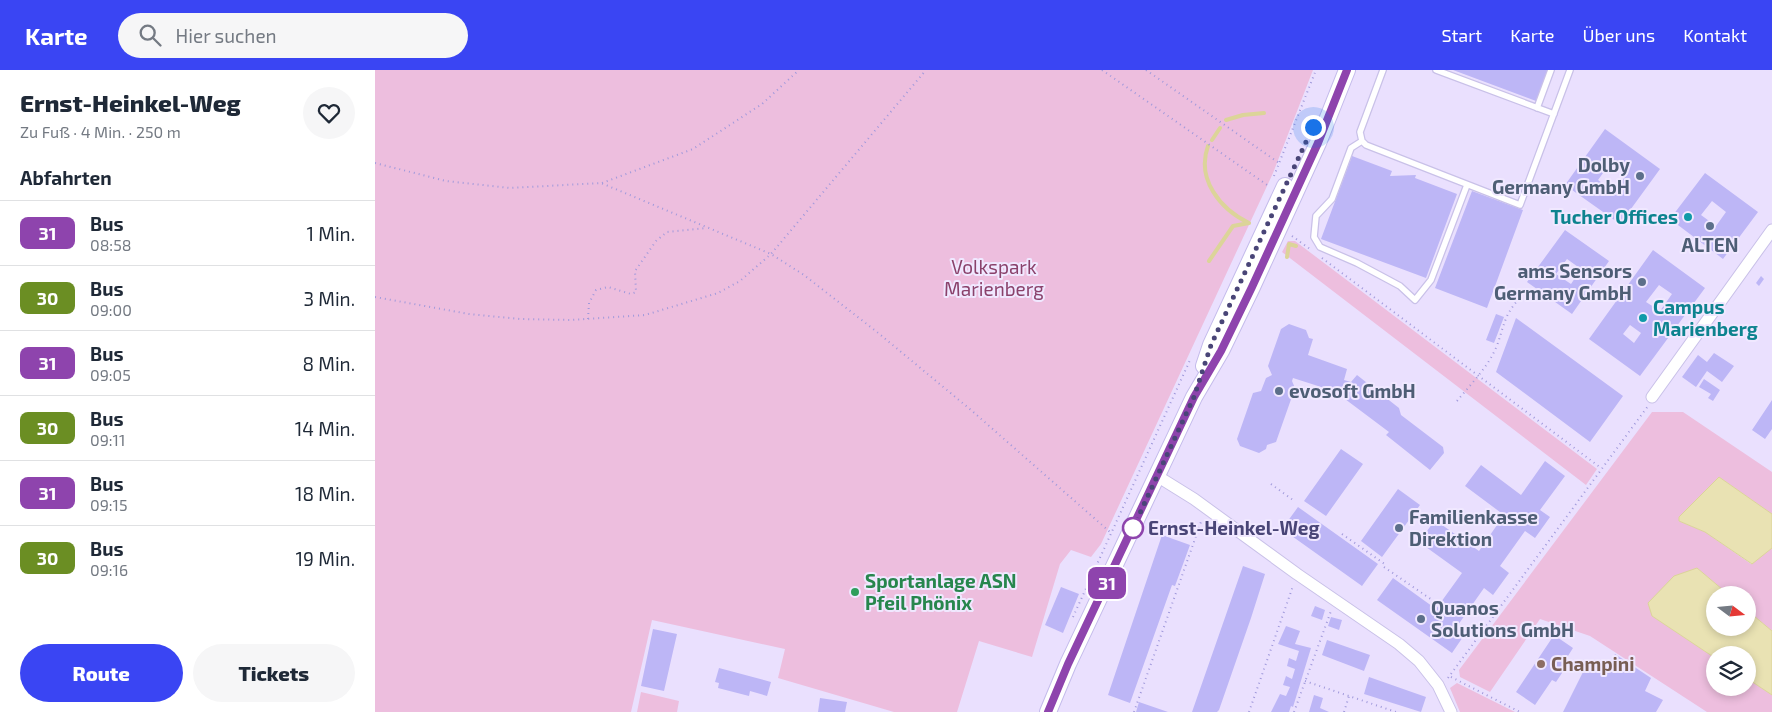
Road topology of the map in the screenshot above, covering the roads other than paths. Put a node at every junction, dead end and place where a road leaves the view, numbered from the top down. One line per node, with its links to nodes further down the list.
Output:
1 (1383, 70): 8 (lane)
2 (1436, 70): 6 (lane)
3 (1551, 70): 6 (lane)
4 (1570, 70): 7 (lane)
5 (1340, 73): 11 (main road); 11 (main road)
6 (1537, 108): 7 (lane)
7 (1554, 114): 9 (lane)
8 (1362, 141): 9 (lane); 9 (lane)
9 (1467, 185)
10 (1772, 230): 12 (street)
11 (1194, 397): 13 (main road)
12 (1652, 397)
13 (1157, 476): 14 (main road); 15 (street)
14 (1048, 712)
15 (1451, 712)

